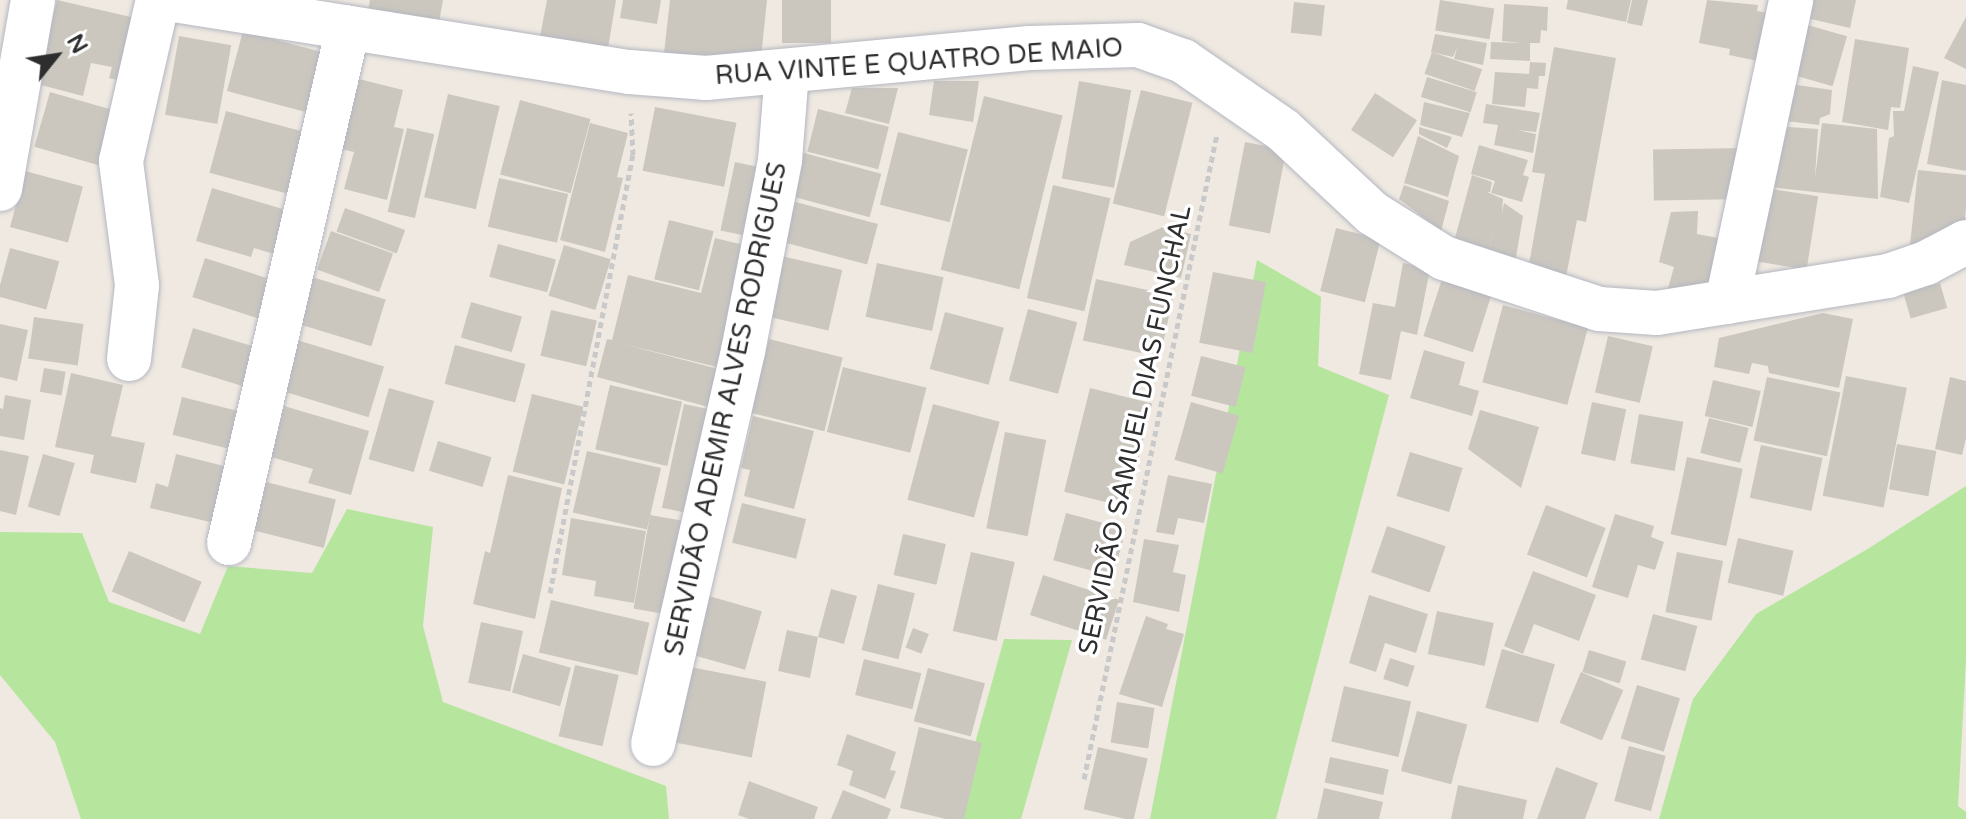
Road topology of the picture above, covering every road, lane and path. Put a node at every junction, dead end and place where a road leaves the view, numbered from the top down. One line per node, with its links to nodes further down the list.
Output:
1 (33, 0): 9 (street)
2 (158, 0): 12 (street)
3 (174, 0): 5 (street, RUA VINTE E QUATRO DE MAIO)
4 (1791, 0): 11 (street)
5 (348, 28): 6 (street, RUA VINTE E QUATRO DE MAIO); 13 (street)
6 (629, 72): 7 (street, RUA VINTE E QUATRO DE MAIO); 14 (path)
7 (787, 72): 8 (street, RUA VINTE E QUATRO DE MAIO); 15 (street, SERVIDÃO ADEMIR ALVES RODRIGUES)
8 (1226, 90): 11 (street, RUA VINTE E QUATRO DE MAIO); 16 (path, SERVIDÃO SAMUEL DIAS FUNCHAL)
9 (0, 189)
10 (1966, 242): 11 (street, RUA VINTE E QUATRO DE MAIO)
11 (1727, 302)
12 (129, 359)
13 (229, 543)
14 (550, 593)
15 (653, 744)
16 (1084, 779)

